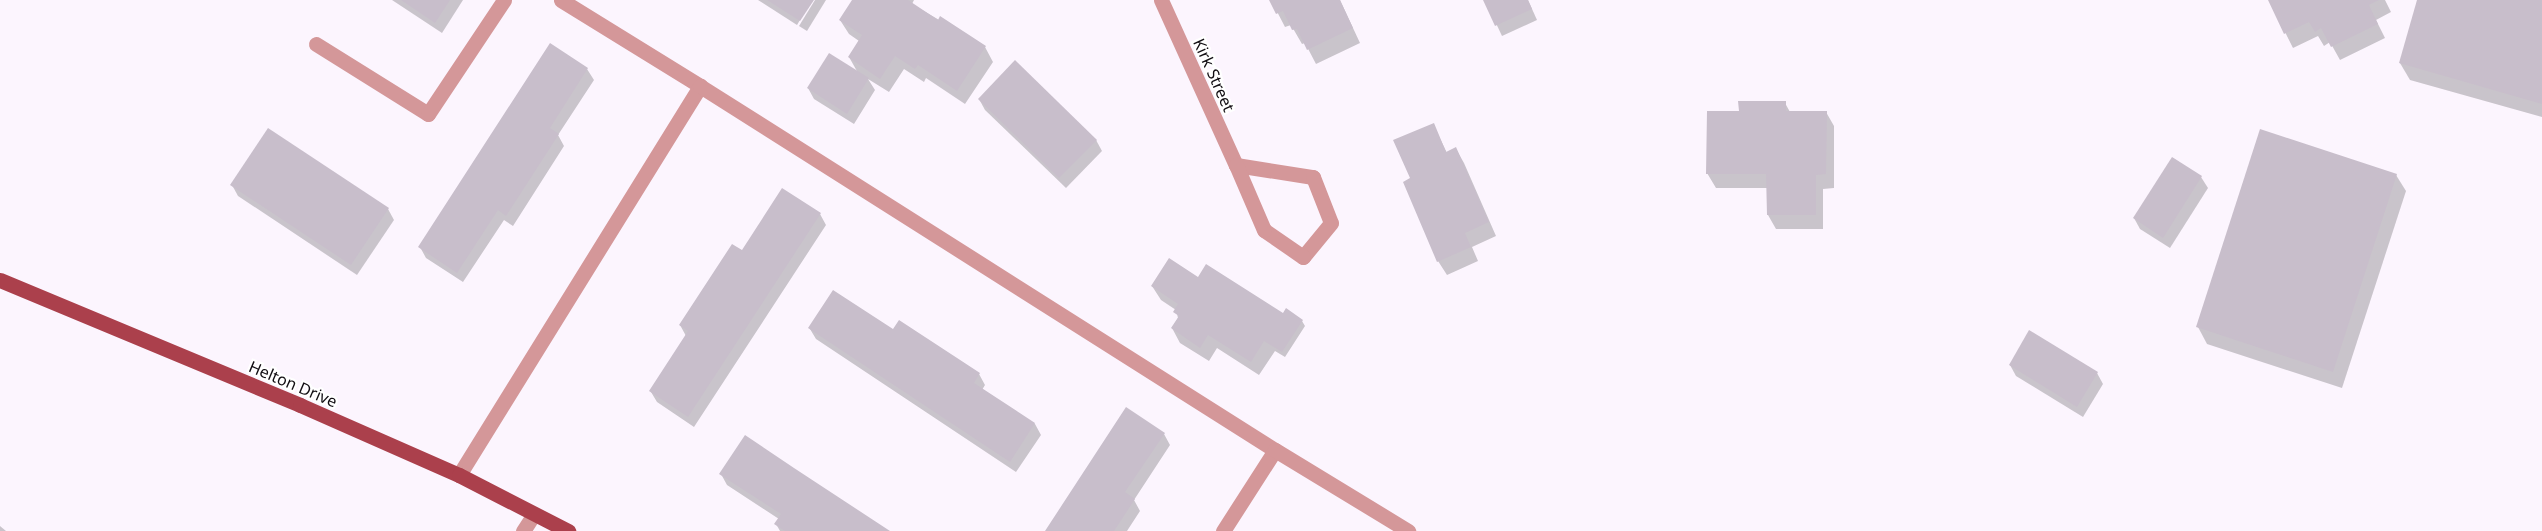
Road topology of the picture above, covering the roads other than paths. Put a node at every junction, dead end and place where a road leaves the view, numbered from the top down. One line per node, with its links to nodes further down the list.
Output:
1 (504, 0): 4 (street)
2 (561, 0): 5 (street)
3 (1161, 0): 6 (street, Kirk Street)
4 (316, 44)
5 (700, 86): 8 (street); 9 (street)
6 (1236, 165): 6 (street, Kirk Street)
7 (0, 280): 9 (main road, Helton Drive)
8 (1275, 450): 13 (street); 14 (street)
9 (460, 475): 10 (main road, Helton Drive)
10 (534, 514): 11 (street); 12 (main road, Helton Drive)
11 (523, 531)
12 (568, 531)
13 (1223, 531)
14 (1408, 531)

